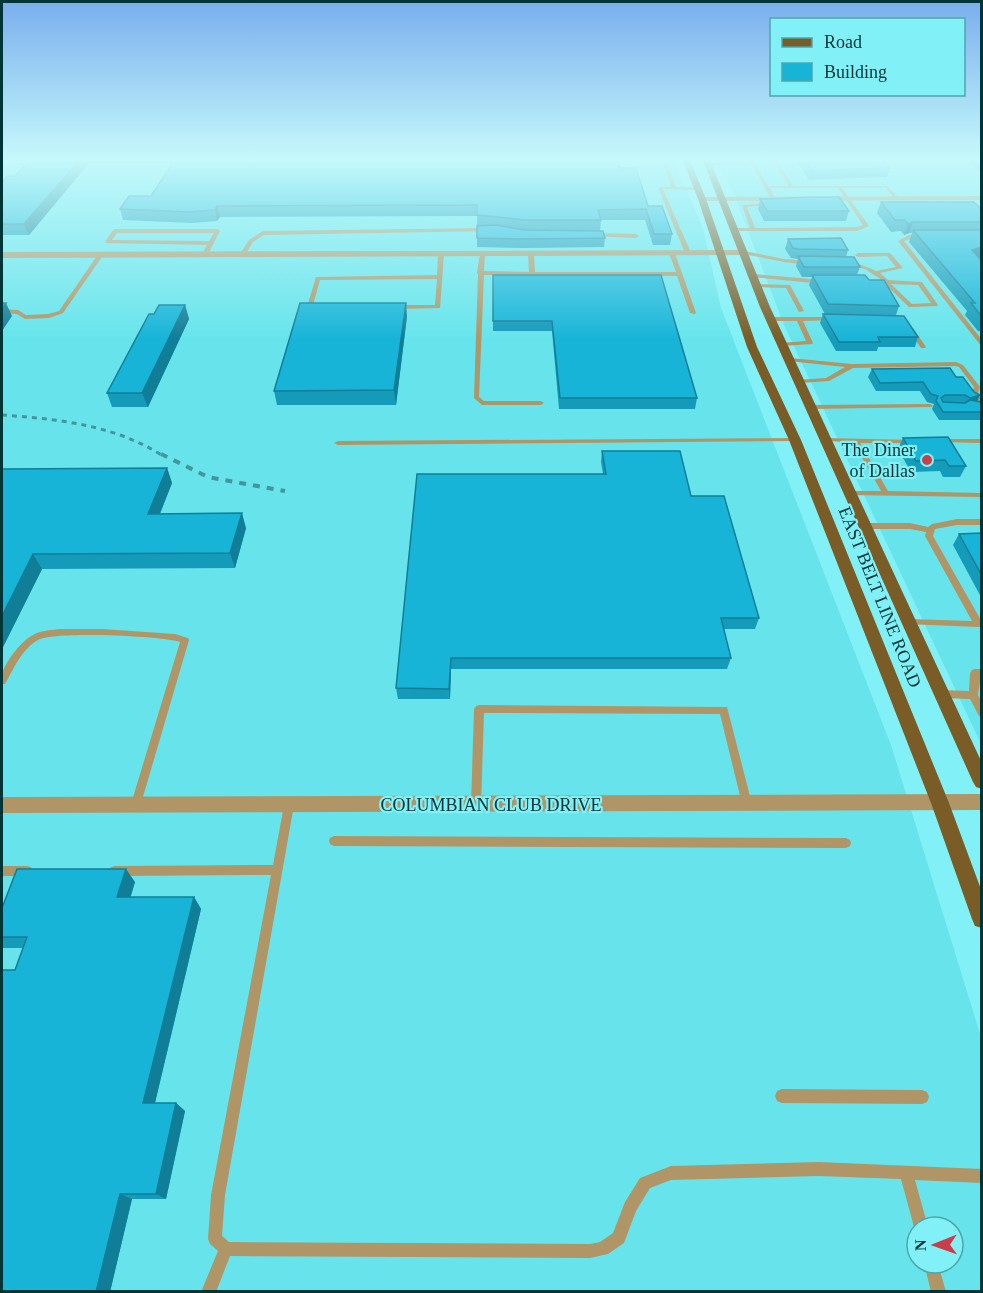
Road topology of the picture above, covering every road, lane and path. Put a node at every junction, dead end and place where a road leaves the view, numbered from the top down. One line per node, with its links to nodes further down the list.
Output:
1 (673, 218): 14 (lane)
2 (708, 218): 15 (main road, EAST BELT LINE ROAD)
3 (731, 218): 7 (main road, EAST BELT LINE ROAD)
4 (749, 218): 8 (lane)
5 (863, 218): 8 (lane)
6 (495, 230): 18 (lane)
7 (736, 230): 8 (lane); 16 (main road, EAST BELT LINE ROAD)
8 (753, 230)
9 (591, 235): 10 (lane)
10 (636, 236)
11 (929, 237): 49 (lane)
12 (211, 243): 12 (lane); 17 (lane)
13 (672, 253): 14 (street); 21 (street); 31 (lane)
14 (688, 253): 15 (street)
15 (720, 253): 16 (street); 59 (main road, EAST BELT LINE ROAD)
16 (746, 253): 25 (lane); 34 (main road, EAST BELT LINE ROAD)
17 (205, 254): 18 (street); 23 (street)
18 (243, 254): 19 (street)
19 (441, 254): 20 (street); 33 (lane)
20 (482, 254): 21 (street); 29 (lane)
21 (531, 254): 30 (lane)
22 (2, 255): 23 (street)
23 (101, 255): 41 (lane)
24 (858, 255): 28 (lane)
25 (783, 261): 26 (lane); 32 (lane)
26 (814, 263)
27 (836, 264): 28 (lane)
28 (877, 272): 37 (lane)
29 (480, 273): 30 (lane); 54 (lane)
30 (532, 273): 31 (lane)
31 (679, 274): 43 (lane)
32 (788, 276): 34 (lane); 35 (lane); 38 (lane)
33 (440, 277): 39 (lane); 40 (lane)
34 (756, 281): 38 (lane); 46 (main road, EAST BELT LINE ROAD)
35 (830, 282)
36 (865, 282): 37 (lane)
37 (888, 282): 37 (lane)
38 (788, 286): 42 (lane)
39 (322, 307)
40 (392, 307)
41 (2, 311)
42 (801, 311)
43 (693, 313)
44 (799, 319): 45 (lane); 46 (lane); 48 (lane)
45 (845, 319)
46 (771, 320): 48 (main road, EAST BELT LINE ROAD)
47 (906, 322): 50 (lane)
48 (782, 344): 51 (main road, EAST BELT LINE ROAD)
49 (981, 345)
50 (923, 347)
51 (790, 360): 52 (lane); 53 (main road, EAST BELT LINE ROAD)
52 (852, 366): 53 (lane); 55 (lane)
53 (799, 381): 57 (main road, EAST BELT LINE ROAD)
54 (541, 403)
55 (981, 405): 58 (lane)
56 (930, 406): 57 (lane)
57 (810, 407): 59 (main road, EAST BELT LINE ROAD)
58 (970, 407)
59 (809, 440): 60 (lane); 64 (lane); 65 (main road, EAST BELT LINE ROAD); 79 (main road, EAST BELT LINE ROAD)
60 (856, 441): 61 (lane); 66 (lane)
61 (924, 441)
62 (936, 441): 63 (lane)
63 (981, 441)
64 (338, 443)
65 (848, 493): 66 (lane); 69 (main road, EAST BELT LINE ROAD)
66 (886, 494): 67 (lane)
67 (981, 495)
68 (981, 522): 70 (lane)
69 (864, 526): 70 (lane); 71 (main road, EAST BELT LINE ROAD)
70 (931, 530): 71 (lane)
71 (909, 622): 74 (main road, EAST BELT LINE ROAD)
72 (981, 673): 75 (lane)
73 (2, 681): 80 (lane)
74 (941, 694): 75 (lane); 77 (main road, EAST BELT LINE ROAD)
75 (973, 695): 76 (lane)
76 (981, 713)
77 (981, 782)
78 (981, 802): 79 (street, COLUMBIAN CLUB DRIVE)
79 (940, 803): 81 (street, COLUMBIAN CLUB DRIVE); 91 (main road, EAST BELT LINE ROAD)
80 (136, 804): 82 (street, COLUMBIAN CLUB DRIVE); 84 (street, COLUMBIAN CLUB DRIVE)
81 (747, 804): 83 (street, COLUMBIAN CLUB DRIVE); 83 (lane)
82 (289, 805): 83 (street, COLUMBIAN CLUB DRIVE); 87 (lane)
83 (476, 805)
84 (2, 806)
85 (334, 841): 86 (lane)
86 (846, 843)
87 (278, 870): 90 (lane); 97 (lane)
88 (2, 871): 89 (lane)
89 (36, 871)
90 (105, 871)
91 (981, 919)
92 (782, 1096): 93 (lane)
93 (922, 1097)
94 (906, 1174): 95 (lane); 96 (lane); 97 (lane)
95 (981, 1176)
96 (918, 1215)
97 (226, 1249): 99 (lane)
98 (934, 1275): 100 (lane)
99 (208, 1292)
100 (939, 1292)

